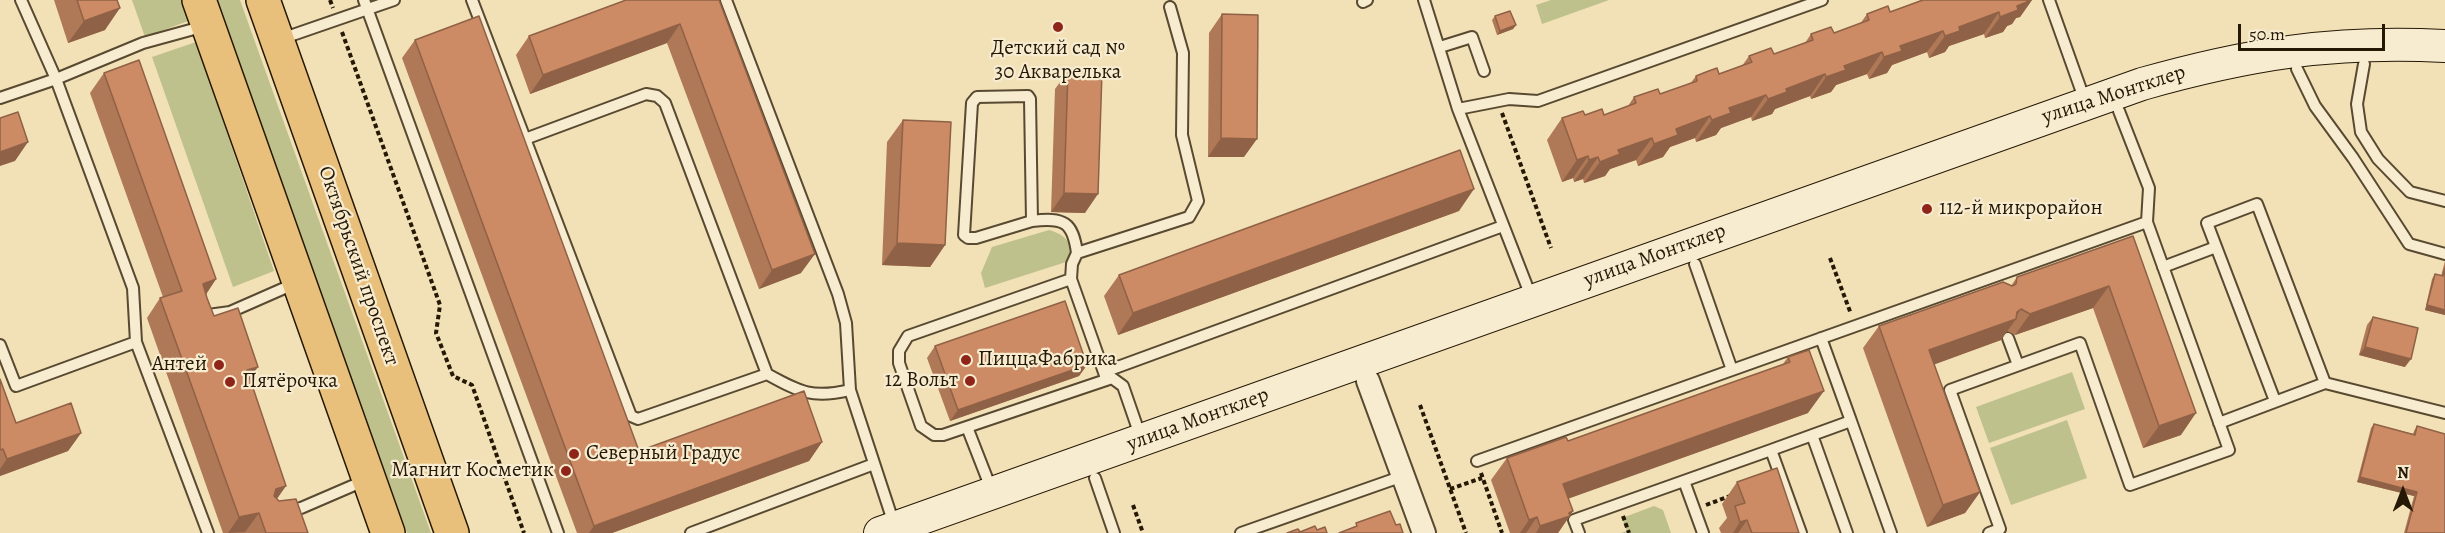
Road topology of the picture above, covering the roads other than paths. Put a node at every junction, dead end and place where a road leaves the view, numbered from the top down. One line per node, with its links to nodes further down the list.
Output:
1 (21, 0): 19 (lane)
2 (263, 0): 12 (main road, Октябрьский проспект)
3 (394, 0): 9 (lane)
4 (472, 0): 24 (lane)
5 (726, 0): 50 (lane)
6 (1424, 0): 14 (lane)
7 (1822, 0): 22 (lane)
8 (2049, 0): 21 (lane)
9 (366, 4): 12 (lane); 71 (lane)
10 (1170, 7): 30 (lane)
11 (204, 12): 19 (lane); 36 (main road)
12 (278, 40): 70 (main road, Октябрьский проспект)
13 (2445, 46): 21 (street, улица Монтклер)
14 (1440, 47): 18 (lane); 22 (lane)
15 (2364, 64): 16 (street, улица Монтклер); 17 (street, улица Монтклер); 25 (lane)
16 (2445, 66)
17 (2297, 69): 23 (street, улица Монтклер); 31 (lane)
18 (1484, 70)
19 (56, 79): 20 (lane); 42 (lane)
20 (0, 98)
21 (2086, 103): 38 (street, улица Монтклер)
22 (1458, 109): 28 (lane)
23 (2119, 111): 27 (lane); 32 (street, улица Монтклер)
24 (525, 139): 46 (lane); 46 (lane)
25 (2445, 201)
26 (1032, 221): 26 (lane); 30 (lane)
27 (2147, 222): 33 (lane); 35 (lane)
28 (1503, 226): 38 (lane); 47 (lane)
29 (2216, 248): 33 (lane); 49 (lane); 51 (lane)
30 (1077, 253): 34 (lane)
31 (2445, 254)
32 (1695, 264): 45 (lane); 48 (street, улица Монтклер)
33 (2163, 267): 54 (lane)
34 (1071, 279): 47 (lane); 55 (lane)
35 (1987, 279): 37 (lane); 41 (lane)
36 (299, 281): 39 (lane); 63 (main road)
37 (1991, 290)
38 (1532, 301): 57 (street, улица Монтклер)
39 (200, 316)
40 (2008, 338): 44 (lane)
41 (1821, 339): 45 (lane); 53 (lane)
42 (136, 342): 43 (lane); 68 (lane)
43 (0, 345)
44 (2018, 365): 54 (lane); 82 (lane)
45 (1732, 370): 59 (lane)
46 (767, 374): 50 (lane)
47 (1105, 375): 55 (lane); 57 (lane)
48 (1368, 381): 61 (street); 62 (street, улица Монтклер)
49 (2325, 382): 51 (lane); 52 (lane)
50 (850, 390): 60 (lane)
51 (2275, 401): 54 (lane)
52 (2445, 413)
53 (1851, 421): 56 (lane); 81 (lane)
54 (2219, 423)
55 (967, 427): 65 (lane)
56 (1812, 435): 58 (lane); 80 (lane)
57 (1141, 440): 65 (street, улица Монтклер)
58 (1772, 450): 64 (lane); 79 (lane)
59 (1477, 461)
60 (874, 464): 67 (lane); 72 (lane)
61 (1403, 476): 75 (lane); 76 (street)
62 (1095, 478): 73 (street, улица Монтклер); 74 (lane)
63 (369, 479): 66 (lane); 69 (main road)
64 (1684, 481): 77 (lane); 78 (lane)
65 (993, 494): 67 (street, улица Монтклер)
66 (278, 512)
67 (887, 530)
68 (208, 533)
69 (388, 533)
70 (452, 533)
71 (558, 533)
72 (691, 533)
73 (942, 533)
74 (1114, 533)
75 (1241, 533)
76 (1424, 533)
77 (1579, 533)
78 (1703, 533)
79 (1801, 533)
80 (1847, 533)
81 (1891, 533)
82 (1989, 533)

